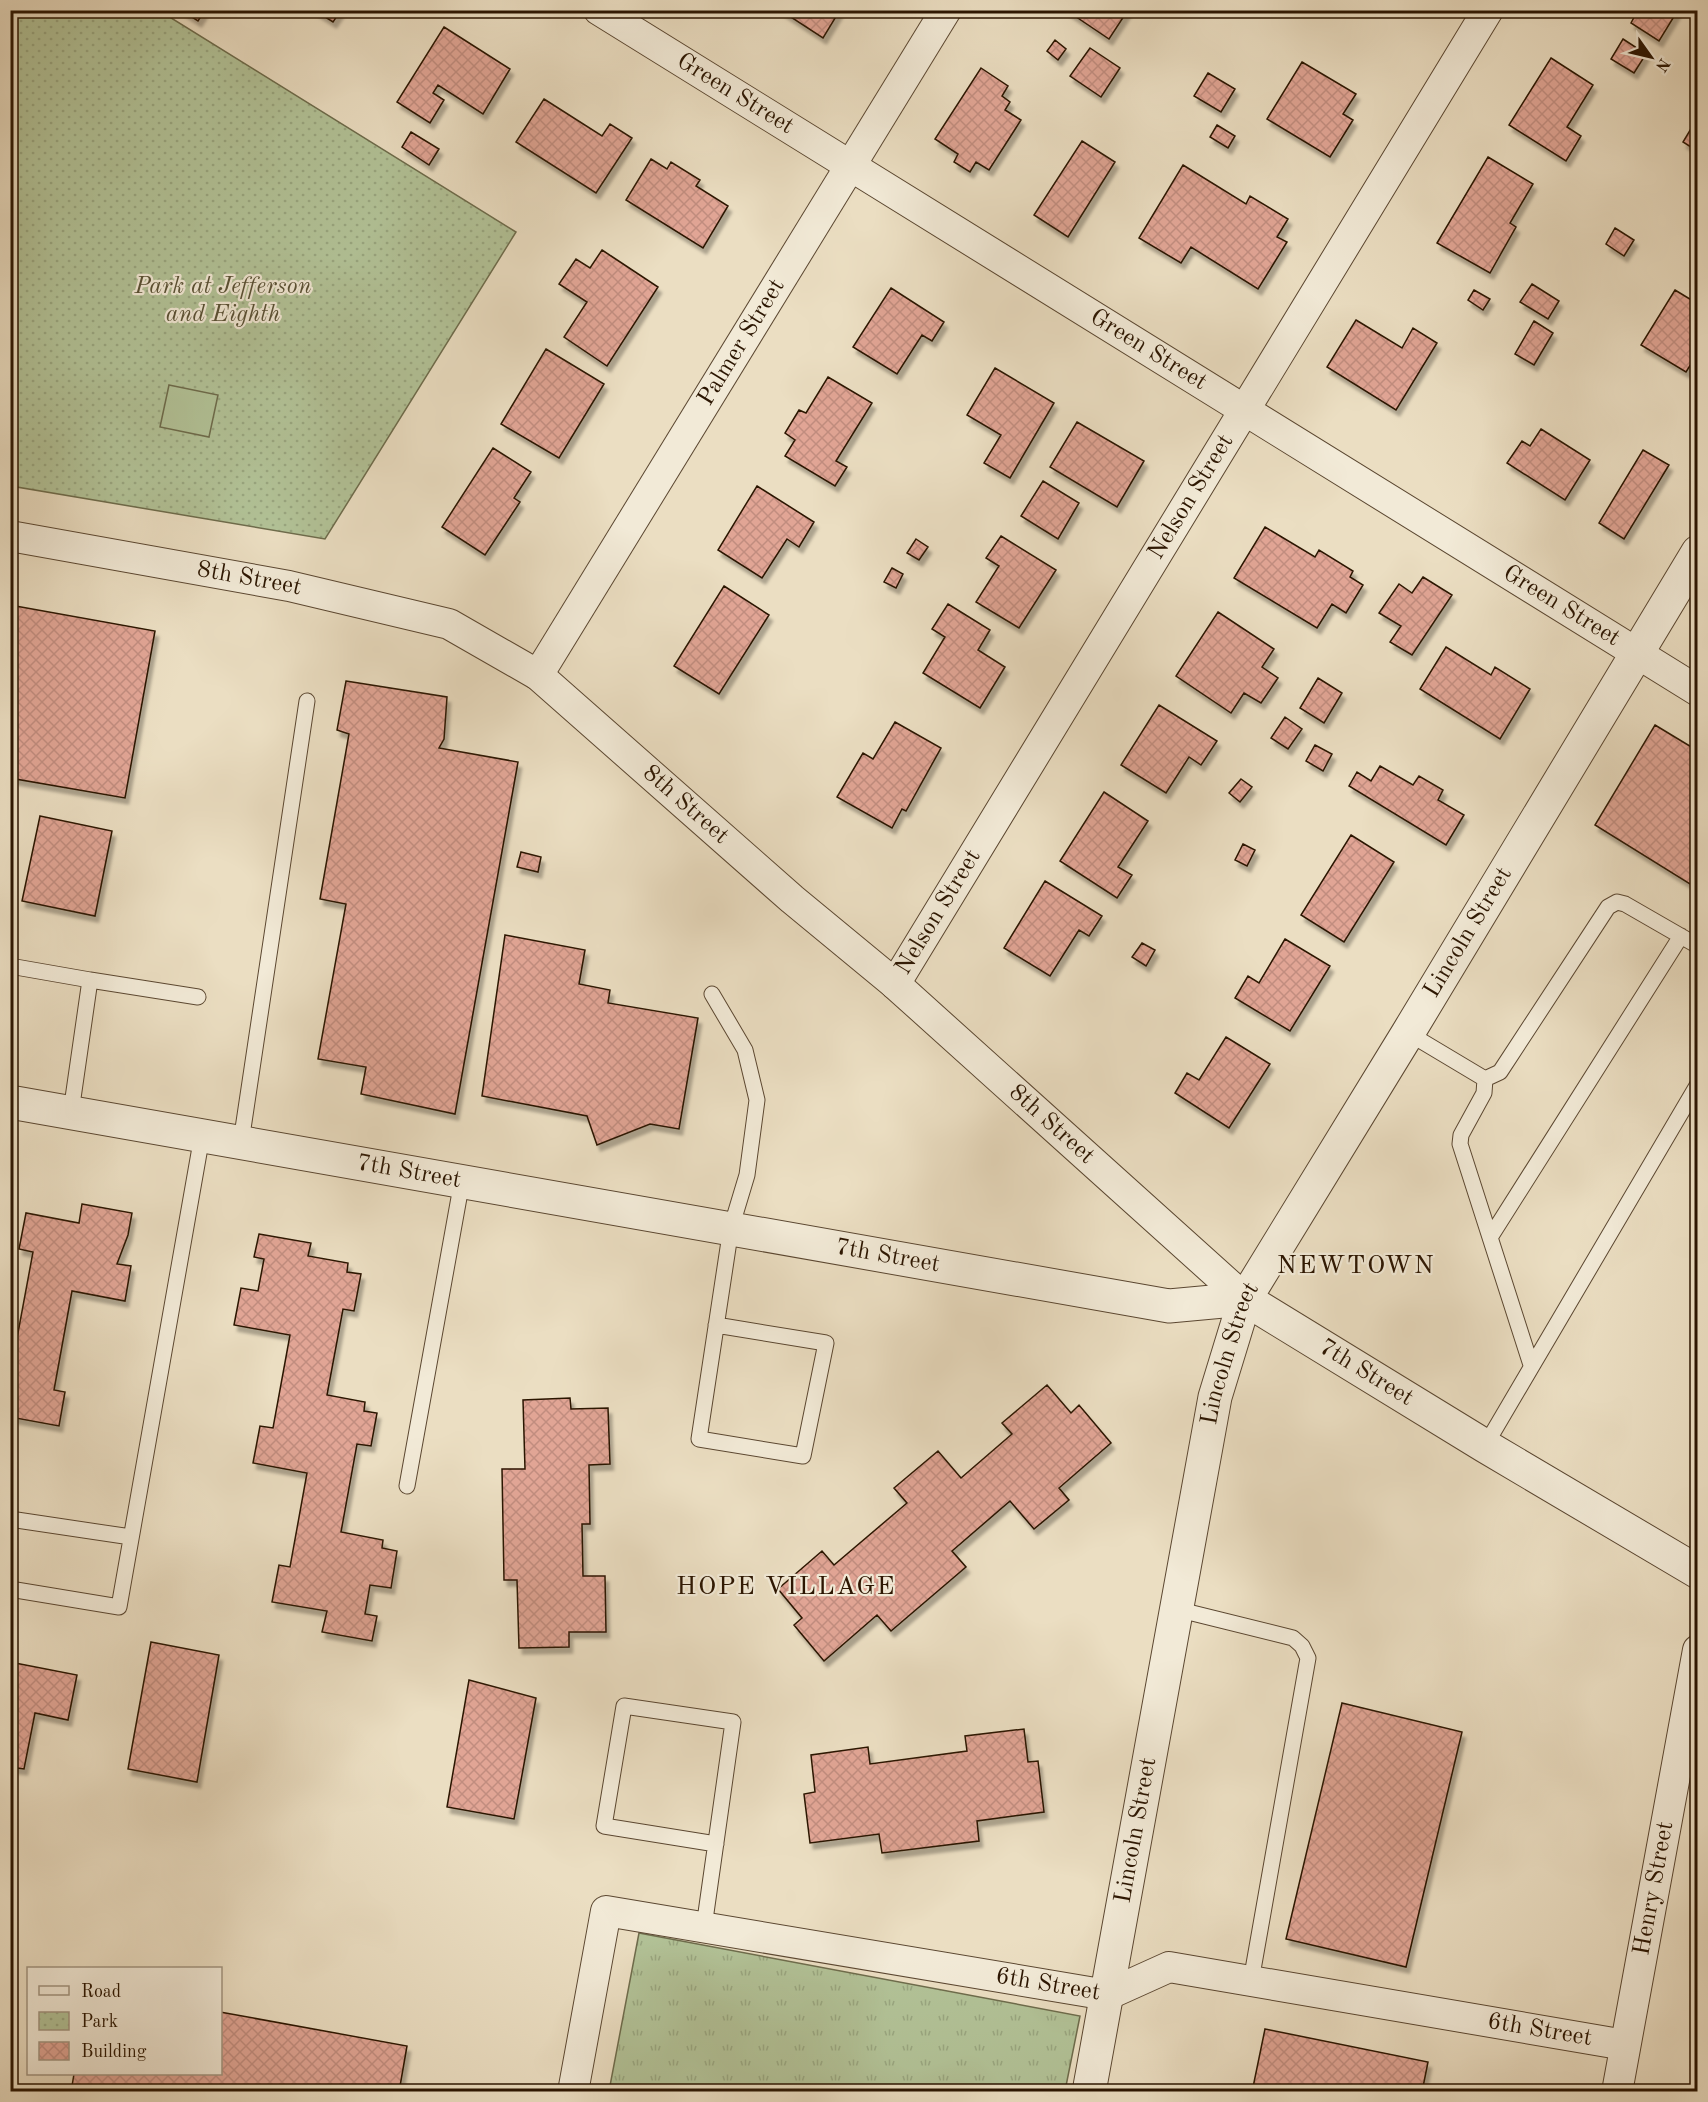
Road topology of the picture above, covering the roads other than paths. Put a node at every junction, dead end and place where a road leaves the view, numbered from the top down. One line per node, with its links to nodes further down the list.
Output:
1 (599, 10): 4 (street, Green Street)
2 (946, 10): 4 (street, Palmer Street)
3 (1488, 10): 5 (street, Nelson Street)
4 (850, 166): 5 (street, Green Street); 9 (street, Palmer Street)
5 (1245, 411): 8 (street, Green Street); 16 (street, Nelson Street)
6 (10, 536): 9 (street, 8th Street)
7 (1698, 552): 8 (street, Lincoln Street)
8 (1636, 653): 10 (street, Green Street); 19 (street, Lincoln Street)
9 (538, 675): 16 (street, 8th Street)
10 (1698, 691)
11 (307, 701): 25 (lane)
12 (1681, 936): 13 (lane); 20 (lane); 28 (lane)
13 (1698, 946)
14 (10, 966): 15 (lane)
15 (90, 980): 18 (lane); 23 (lane)
16 (895, 984): 29 (street, 8th Street)
17 (712, 994): 27 (lane)
18 (198, 997)
19 (1408, 1033): 20 (lane); 29 (street, Lincoln Street)
20 (1485, 1079): 28 (lane)
21 (1698, 1084): 31 (lane)
22 (10, 1102): 23 (street, 7th Street)
23 (71, 1112): 24 (street, 7th Street)
24 (202, 1136): 25 (street, 7th Street); 35 (lane)
25 (241, 1142): 26 (street, 7th Street)
26 (462, 1181): 27 (street, 7th Street); 33 (lane)
27 (731, 1228): 29 (street, 7th Street); 30 (lane)
28 (1491, 1236): 31 (lane)
29 (1245, 1299): 32 (street, 7th Street); 38 (street, Lincoln Street)
30 (716, 1325): 30 (lane)
31 (1531, 1365): 32 (lane)
32 (1485, 1446): 36 (street, 7th Street)
33 (407, 1486)
34 (10, 1519): 35 (lane)
35 (131, 1537): 37 (lane)
36 (1698, 1572)
37 (10, 1589)
38 (1176, 1609): 42 (lane); 43 (street, Lincoln Street)
39 (1698, 1650): 44 (street, Henry Street)
40 (716, 1844): 40 (lane); 41 (lane)
41 (704, 1927): 43 (street, 6th Street); 45 (street, 6th Street)
42 (1251, 1981): 43 (street, 6th Street); 44 (street, 6th Street)
43 (1107, 1995): 46 (street, Lincoln Street)
44 (1625, 2045): 47 (street, Henry Street)
45 (573, 2091)
46 (1089, 2091)
47 (1617, 2091)

